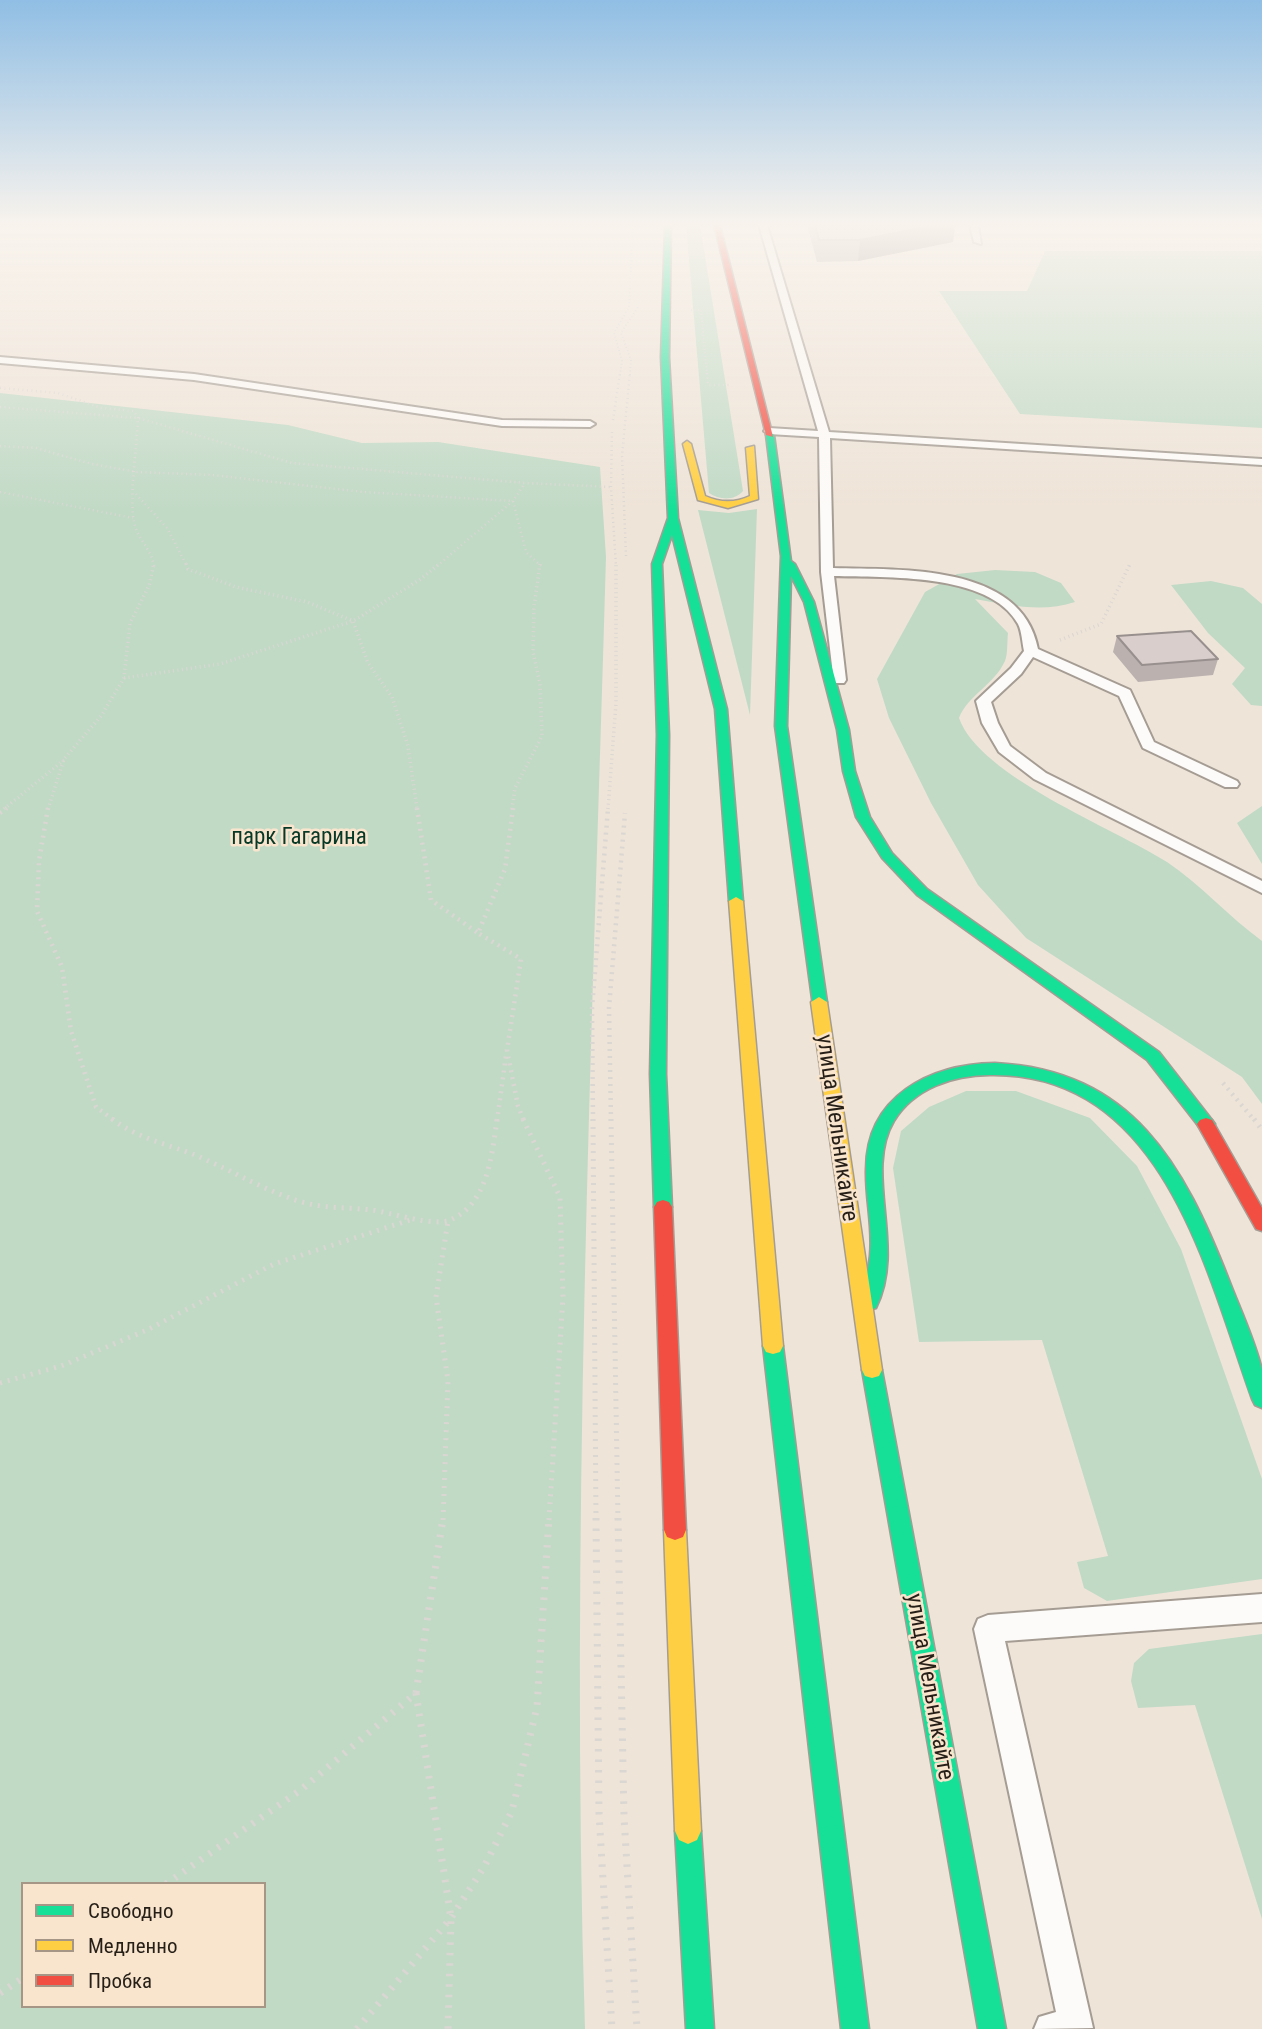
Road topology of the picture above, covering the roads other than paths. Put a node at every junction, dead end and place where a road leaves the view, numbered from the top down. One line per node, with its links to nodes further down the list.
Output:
1 (665, 320): 7 (main road)
2 (739, 320): 5 (main road, улица Мельникайте)
3 (791, 320): 9 (lane)
4 (0, 360): 6 (lane)
5 (757, 393): 7 (main road); 8 (main road, улица Мельникайте)
6 (590, 424)
7 (668, 425): 11 (main road)
8 (769, 431): 9 (lane); 12 (main road, улица Мельникайте)
9 (824, 433): 10 (lane); 13 (lane)
10 (1262, 461)
11 (673, 518): 22 (main road); 23 (main road)
12 (786, 556): 15 (main road); 19 (main road, улица Мельникайте)
13 (827, 572): 14 (lane); 15 (lane)
14 (1031, 652): 16 (lane); 17 (lane)
15 (844, 730): 18 (main road)
16 (1231, 784)
17 (1262, 888)
18 (1262, 1224)
19 (864, 1328): 20 (main road); 24 (main road, улица Мельникайте)
20 (1262, 1399)
21 (1262, 1608): 25 (lane)
22 (699, 2029)
23 (855, 2029)
24 (992, 2029)
25 (1064, 2029)

